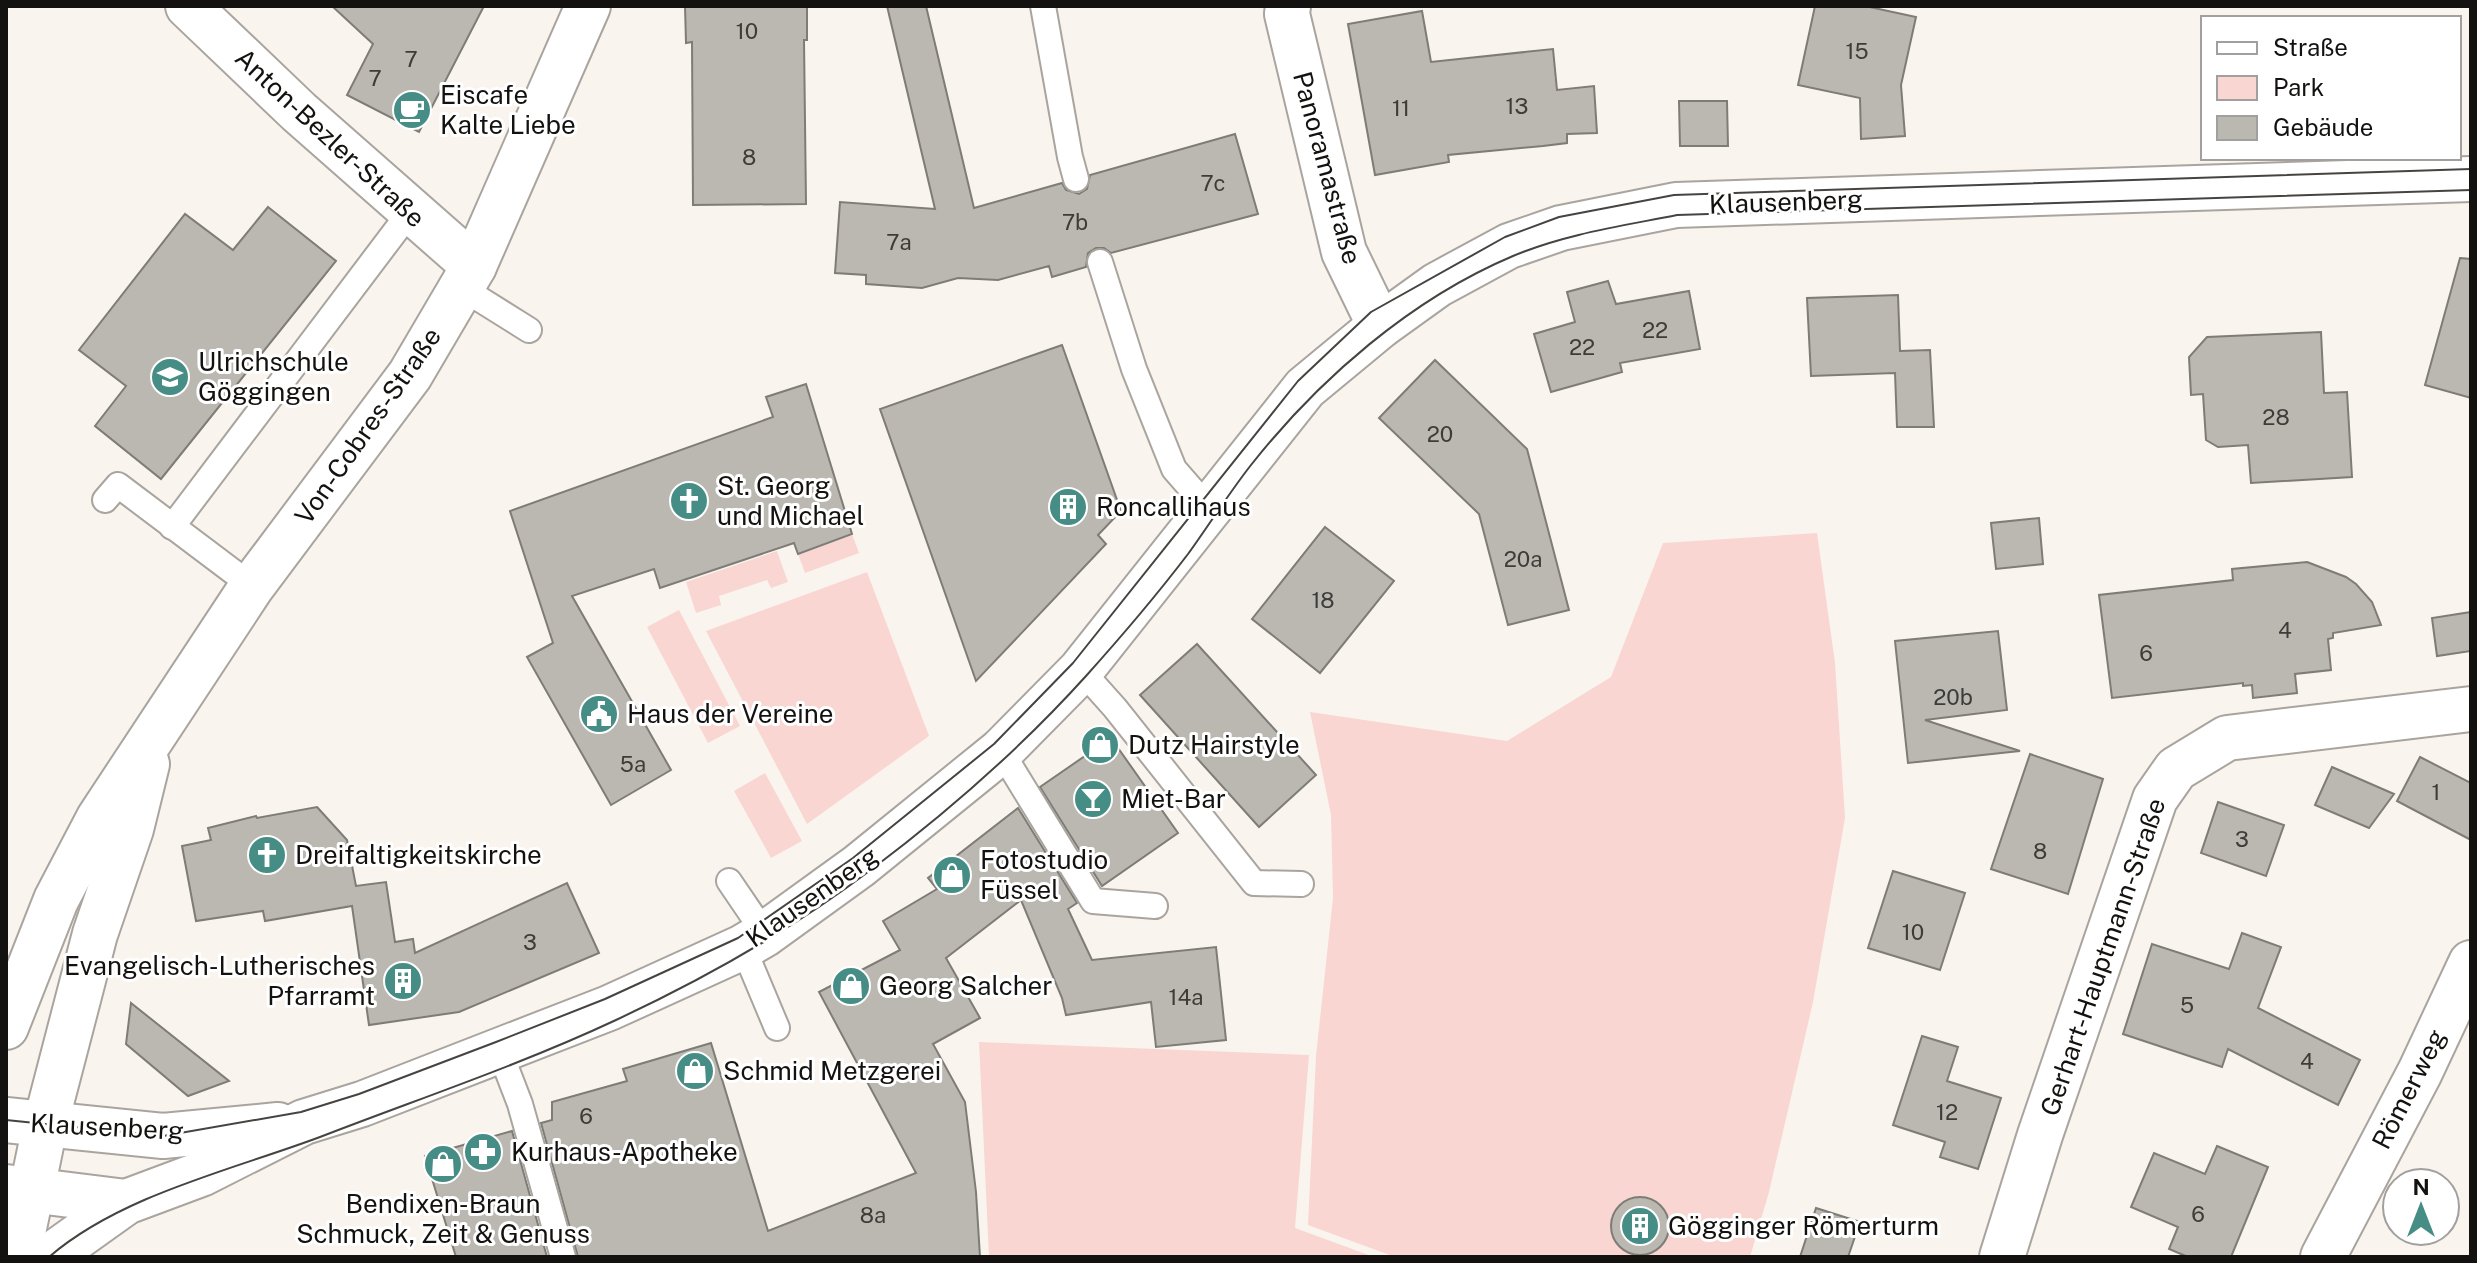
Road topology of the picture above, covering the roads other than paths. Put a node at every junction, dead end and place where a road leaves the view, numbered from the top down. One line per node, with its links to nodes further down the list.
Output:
1 (188, 6): 7 (street, Anton-Bezler-Straße)
2 (588, 6): 9 (street, Von-Cobres-Straße)
3 (1043, 6): 5 (lane)
4 (1288, 6): 10 (street, Panoramastraße)
5 (1076, 179)
6 (2471, 179): 10 (street, Klausenberg)
7 (410, 212): 9 (street, Anton-Bezler-Straße); 14 (lane)
8 (1100, 262): 13 (lane)
9 (468, 277): 11 (lane); 15 (street, Von-Cobres-Straße)
10 (1380, 326): 13 (street, Klausenberg)
11 (529, 330)
12 (105, 500): 14 (lane)
13 (1208, 508): 16 (street, Klausenberg)
14 (172, 527): 15 (lane)
15 (252, 586): 18 (street, Von-Cobres-Straße)
16 (1081, 670): 19 (street, Klausenberg); 21 (lane)
17 (2471, 709): 35 (street, Gerhart-Hauptmann-Straße)
18 (153, 740): 25 (street, Von-Cobres-Straße); 29 (street, Von-Cobres-Straße)
19 (1001, 751): 22 (lane); 23 (street, Klausenberg)
20 (729, 881): 23 (lane)
21 (1301, 884)
22 (1155, 906)
23 (754, 940): 26 (lane); 27 (street, Klausenberg)
24 (2471, 963): 36 (street, Römerweg)
25 (6, 1027)
26 (777, 1028)
27 (500, 1052): 28 (street, Klausenberg); 34 (lane)
28 (304, 1122): 29 (street, Klausenberg); 31 (street, Klausenberg)
29 (26, 1123): 30 (street, Von-Cobres-Straße)
30 (19, 1189): 31 (street, Klausenberg); 32 (street, Von-Cobres-Straße)
31 (126, 1202): 33 (street, Klausenberg)
32 (18, 1257)
33 (49, 1257)
34 (563, 1257)
35 (2002, 1257)
36 (2323, 1257)

